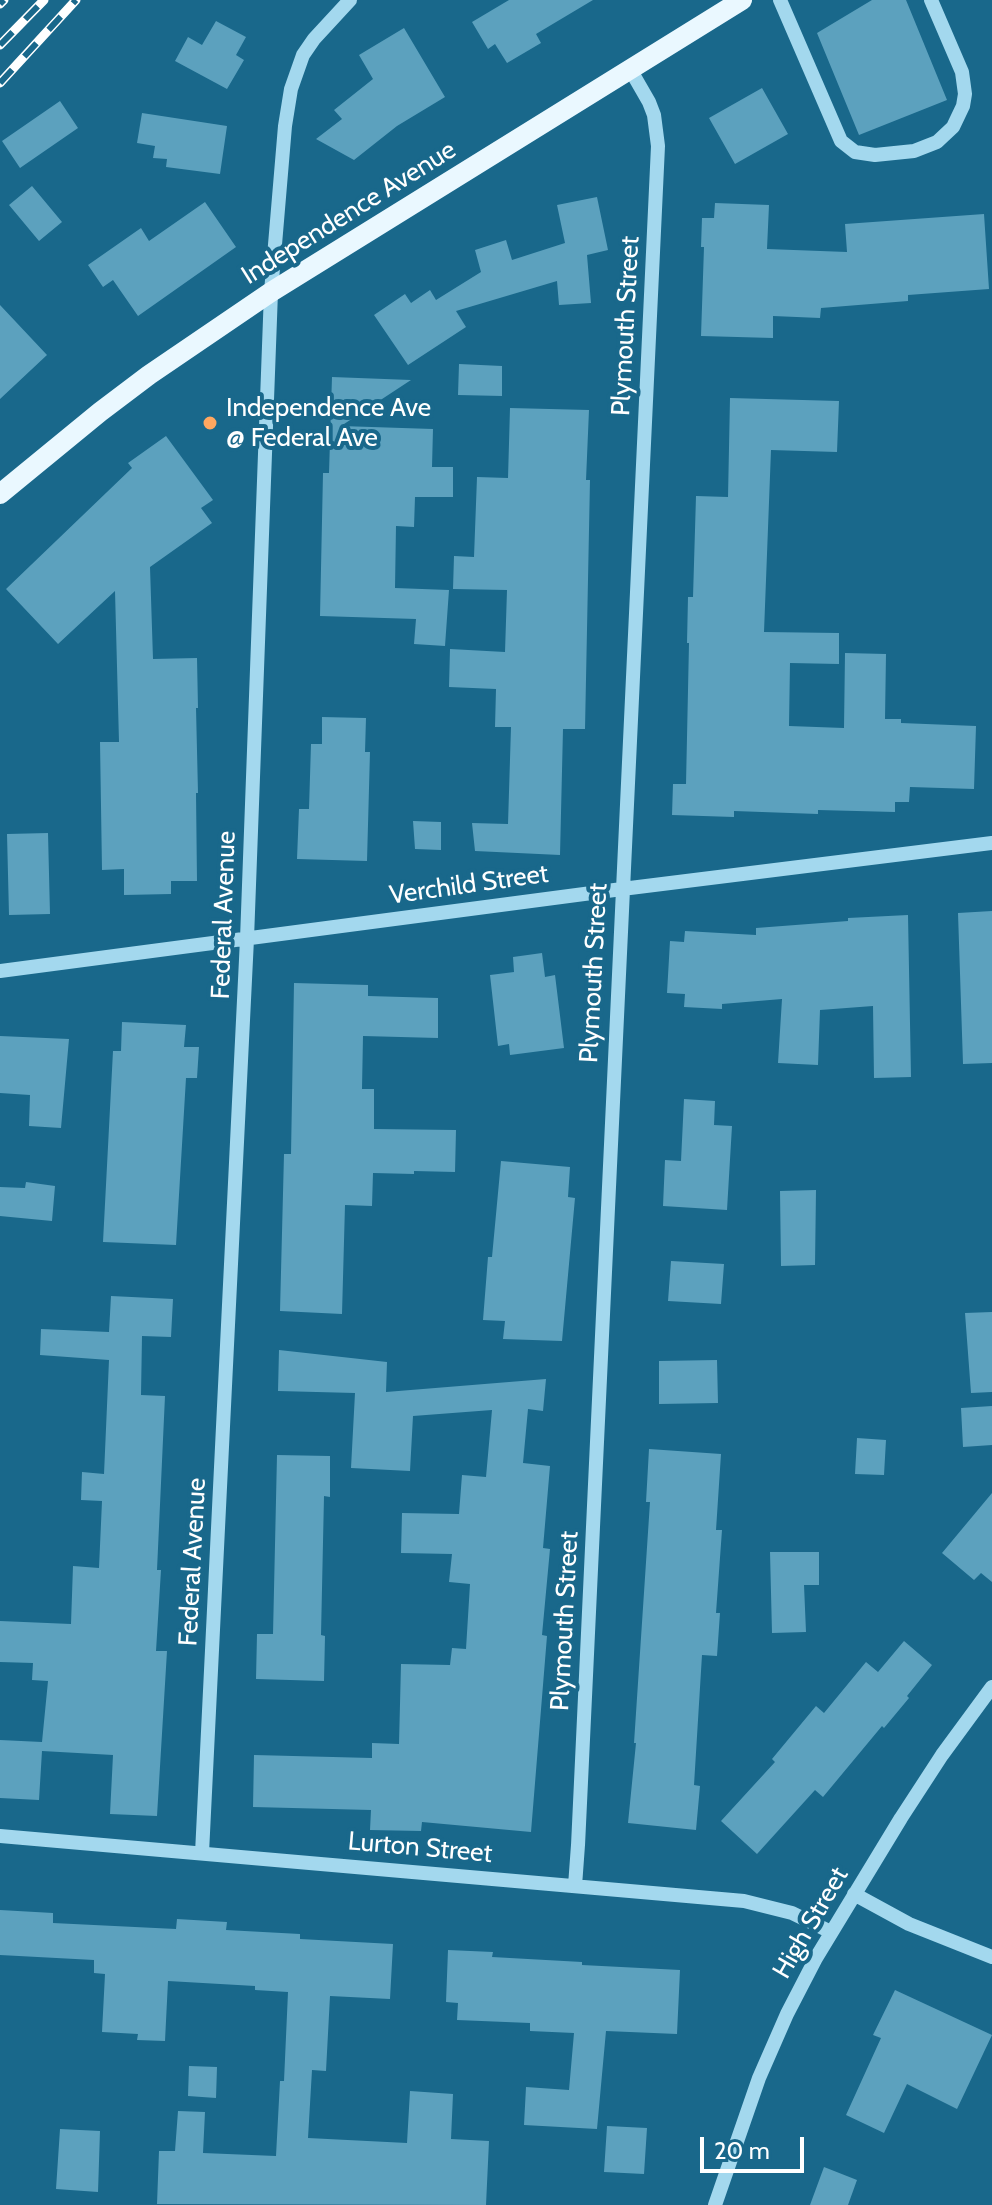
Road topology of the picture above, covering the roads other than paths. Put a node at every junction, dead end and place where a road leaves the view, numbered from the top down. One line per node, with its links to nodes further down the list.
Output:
1 (350, 0): 6 (street, Federal Avenue)
2 (742, 0): 5 (main road, Independence Avenue)
3 (780, 0): 4 (street)
4 (931, 0)
5 (630, 69): 6 (main road, Independence Avenue); 9 (street, Plymouth Street)
6 (271, 292): 7 (main road, Independence Avenue); 10 (street, Federal Avenue)
7 (0, 494)
8 (992, 843): 9 (street, Verchild Street)
9 (622, 889): 10 (street, Verchild Street); 15 (street, Plymouth Street)
10 (247, 939): 11 (street, Verchild Street); 14 (street, Federal Avenue)
11 (0, 971)
12 (992, 1687): 16 (street, High Street)
13 (0, 1836): 14 (street, Lurton Street)
14 (202, 1853): 15 (street, Lurton Street)
15 (575, 1886): 17 (street, Lurton Street)
16 (854, 1894): 17 (street, High Street); 18 (street)
17 (831, 1932): 19 (street, High Street)
18 (992, 1957)
19 (715, 2205)

